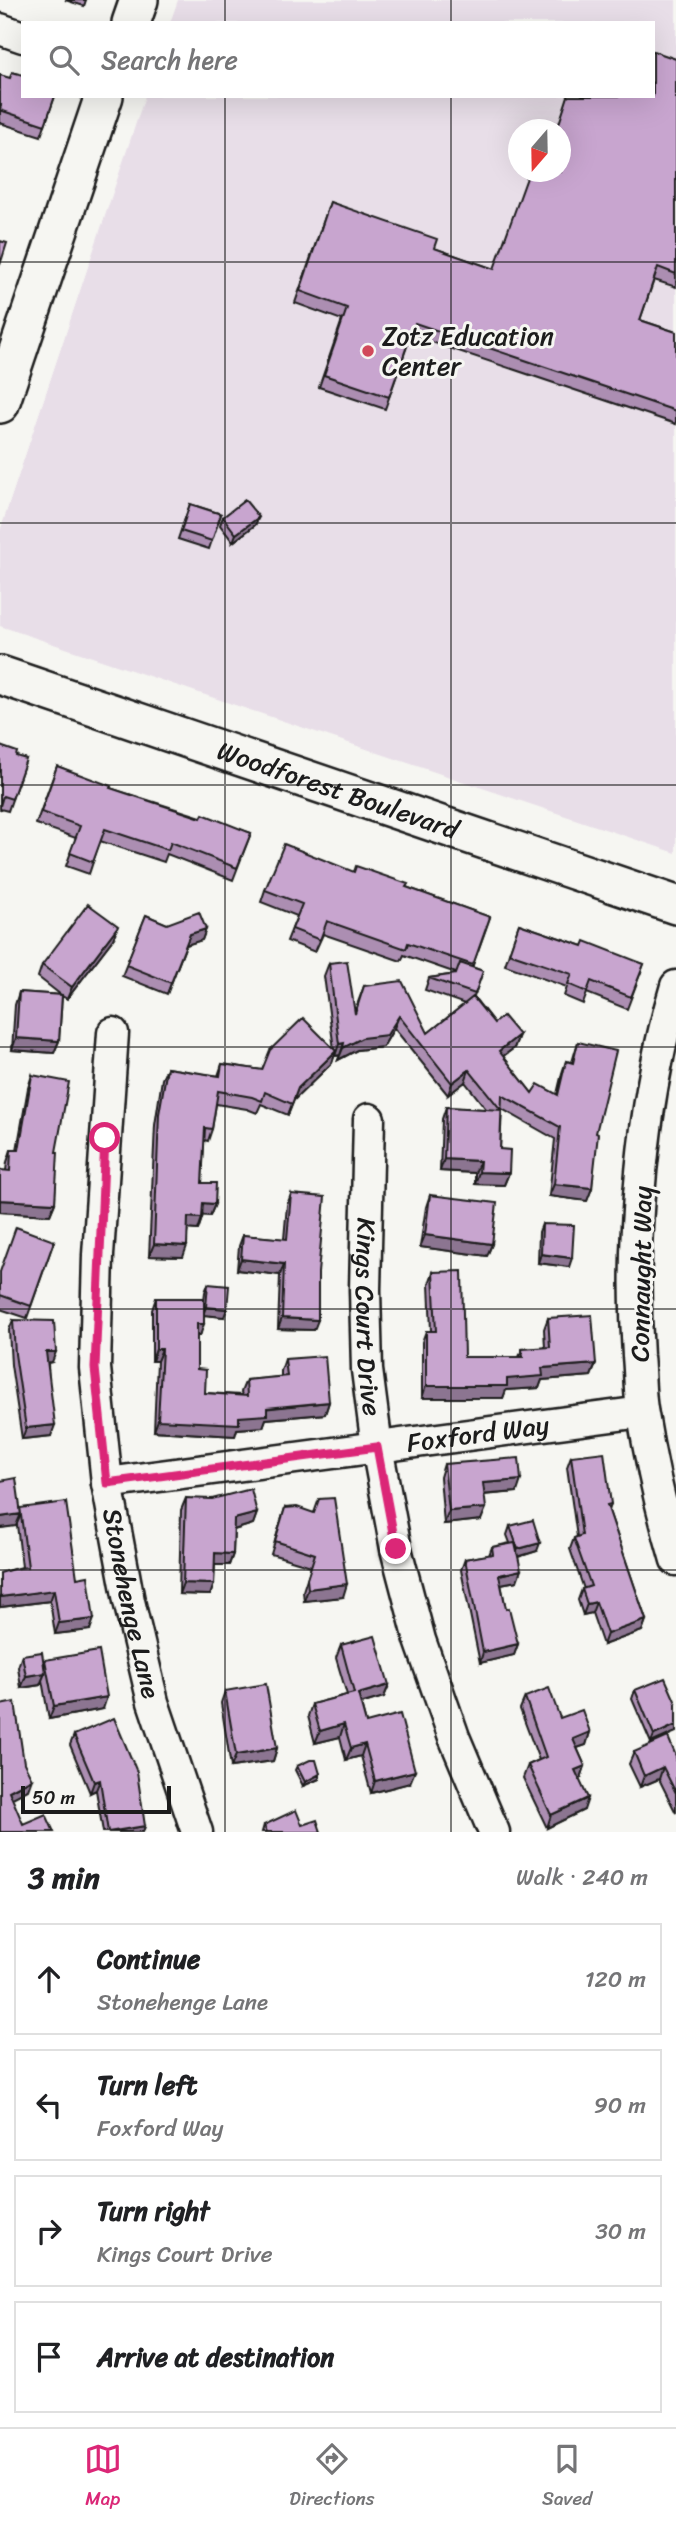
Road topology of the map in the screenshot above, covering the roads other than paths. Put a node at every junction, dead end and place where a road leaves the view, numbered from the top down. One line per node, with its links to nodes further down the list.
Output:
1 (139, 0): 2 (main road)
2 (132, 21)
3 (0, 29): 4 (street)
4 (21, 36)
5 (103, 98): 6 (main road)
6 (10, 342): 7 (main road)
7 (0, 404)
8 (0, 675): 9 (main road, Woodforest Boulevard)
9 (676, 905)
10 (676, 986): 13 (street, Connaught Way)
11 (113, 1033): 15 (street, Stonehenge Lane)
12 (369, 1119): 14 (street, Kings Court Drive)
13 (642, 1412): 14 (street, Foxford Way); 16 (street, Connaught Way)
14 (377, 1447): 15 (street, Foxford Way); 18 (street, Kings Court Drive)
15 (107, 1483): 17 (street, Stonehenge Lane)
16 (676, 1560)
17 (197, 1832)
18 (494, 1832)

